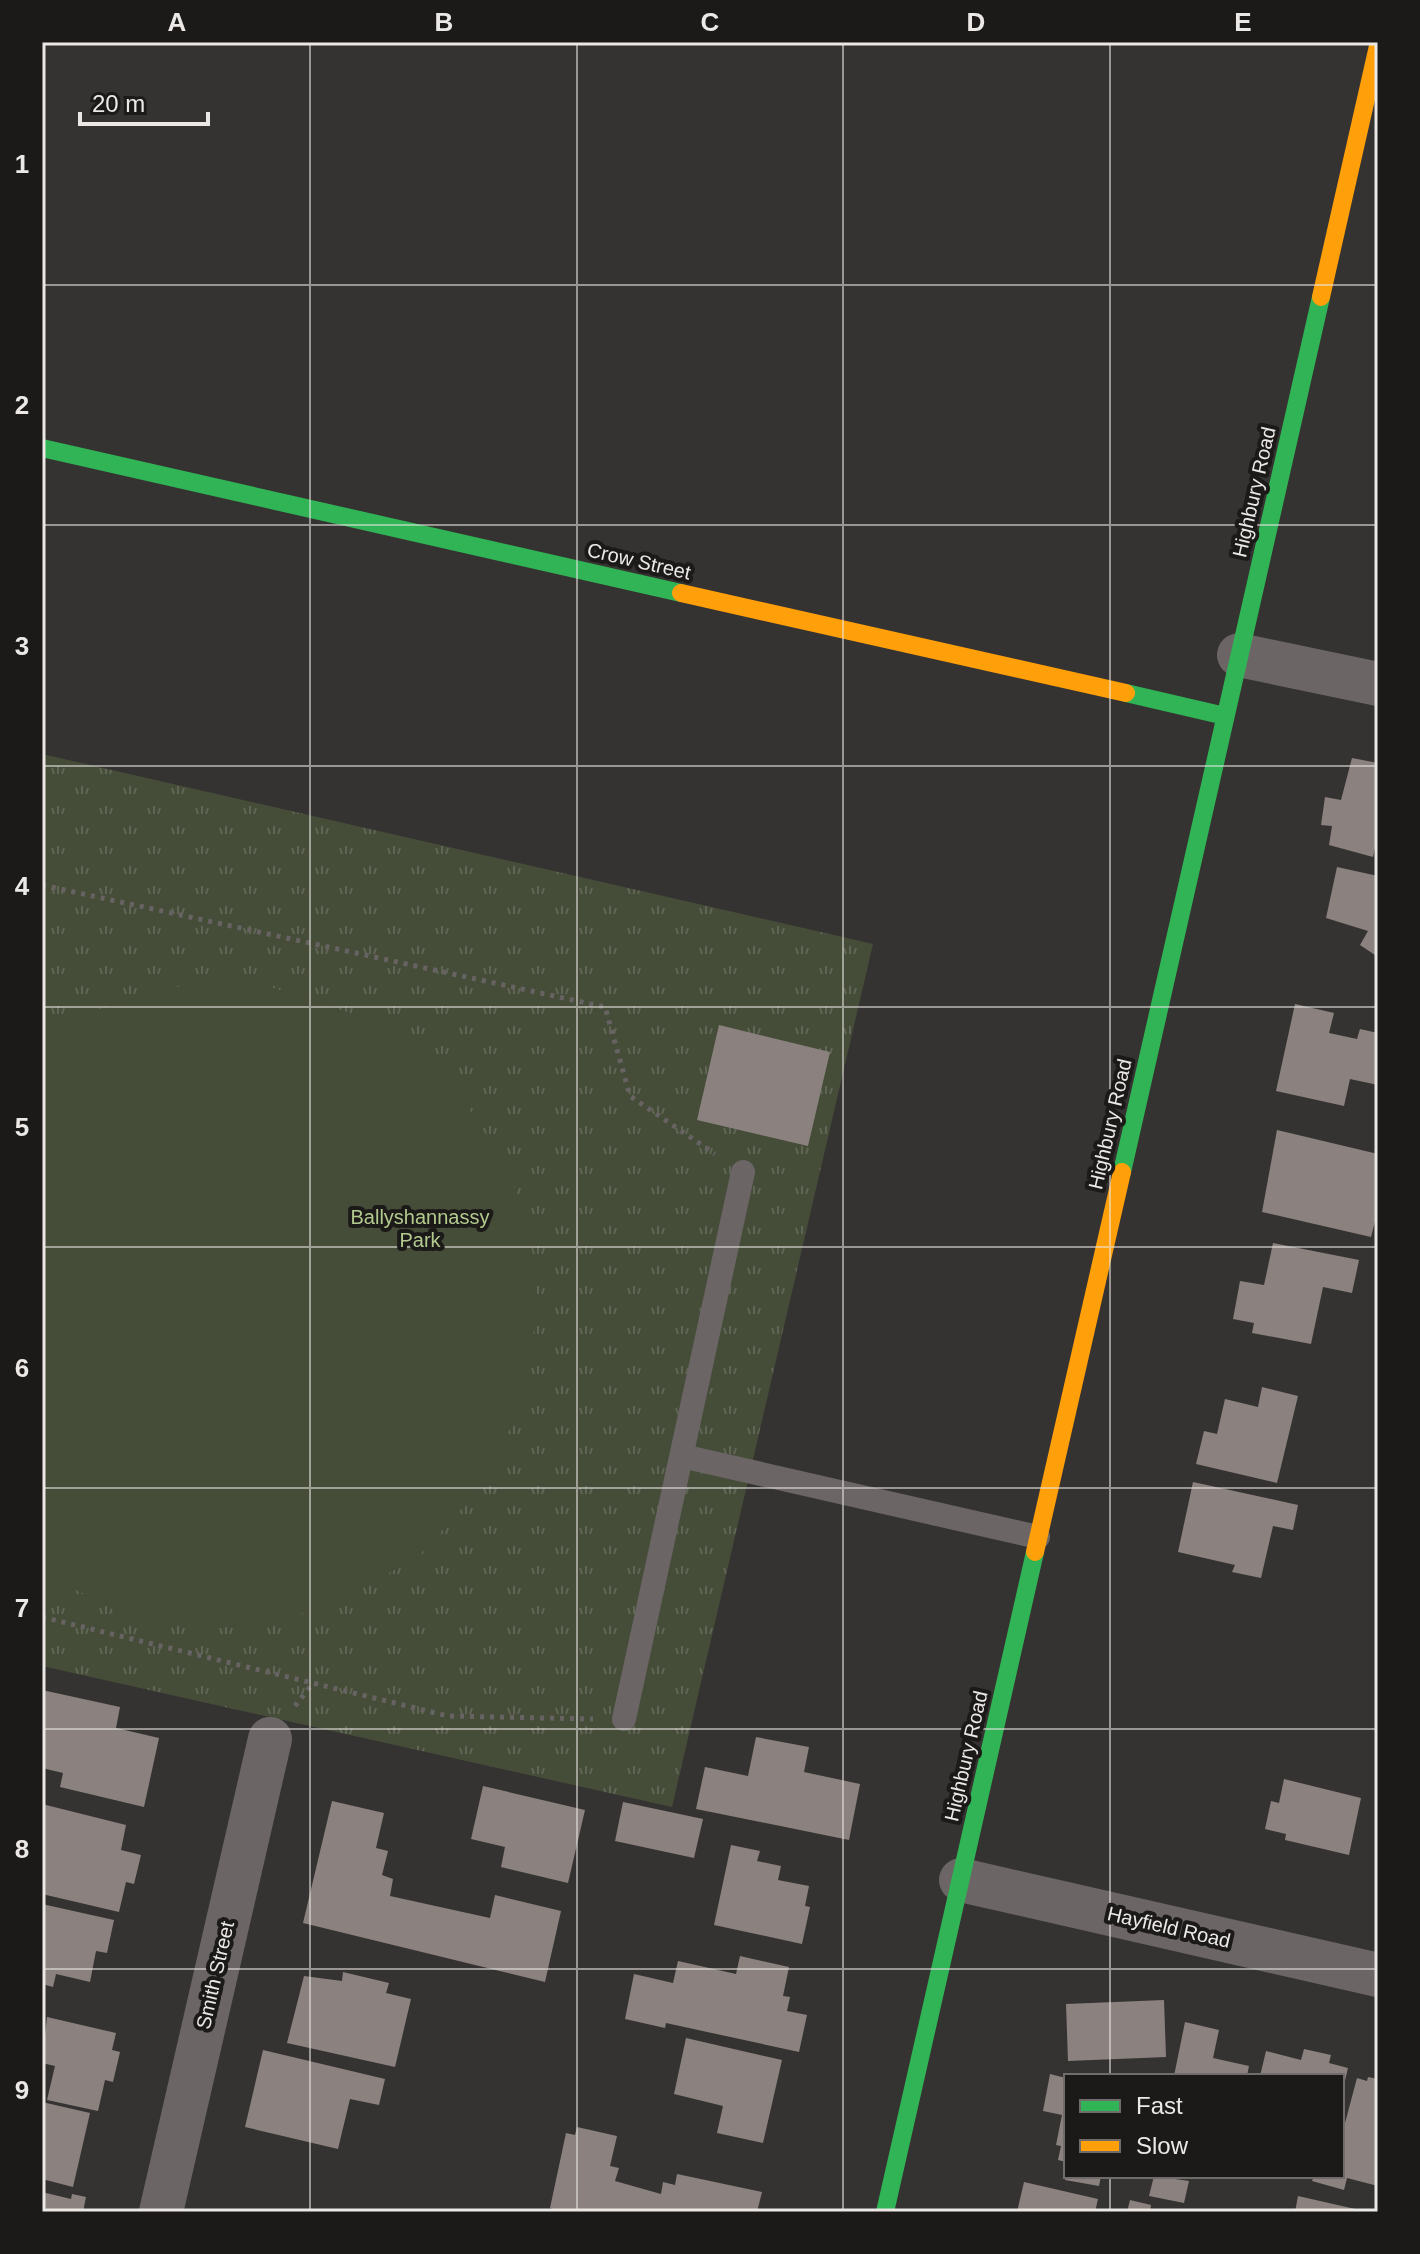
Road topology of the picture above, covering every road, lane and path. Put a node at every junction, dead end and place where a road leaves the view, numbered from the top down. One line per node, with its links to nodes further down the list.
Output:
1 (1378, 46): 3 (main road, Highbury Road)
2 (42, 448): 5 (main road, Crow Street)
3 (1239, 655): 4 (street); 5 (main road, Highbury Road)
4 (1378, 684)
5 (1225, 716): 9 (main road, Highbury Road)
6 (42, 885): 7 (path)
7 (743, 1172): 8 (lane)
8 (682, 1456): 9 (lane); 11 (lane)
9 (1038, 1537): 13 (main road, Highbury Road)
10 (42, 1617): 11 (path)
11 (624, 1719)
12 (270, 1739): 15 (street, Smith Street)
13 (961, 1880): 14 (street, Hayfield Road); 16 (main road, Highbury Road)
14 (1378, 1975)
15 (161, 2212)
16 (885, 2212)

